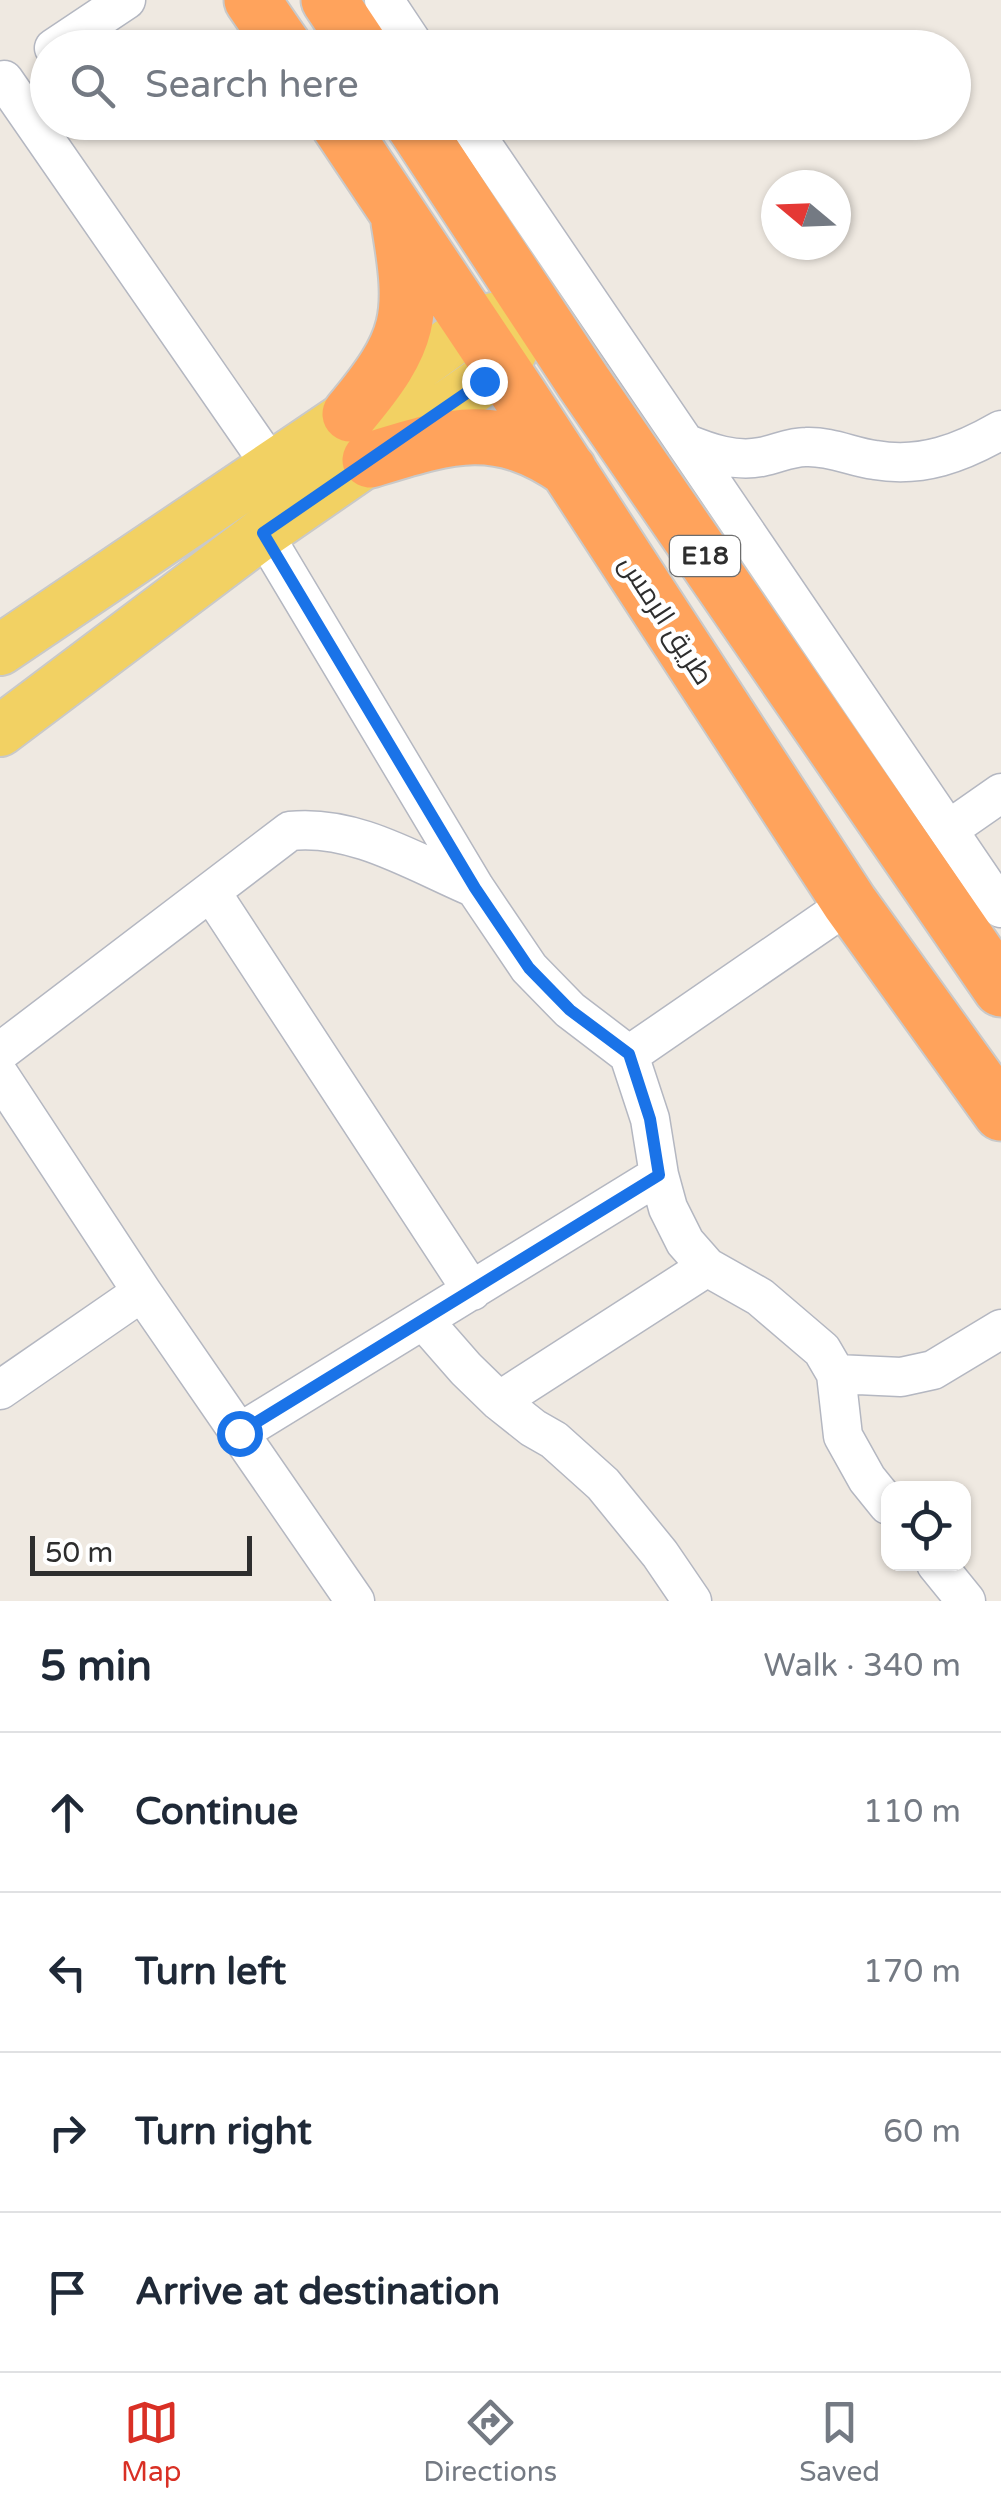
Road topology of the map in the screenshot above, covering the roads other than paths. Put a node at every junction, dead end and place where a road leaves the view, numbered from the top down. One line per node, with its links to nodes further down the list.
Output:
1 (126, 0): 5 (street)
2 (252, 0): 6 (highway)
3 (329, 0): 4 (highway)
4 (388, 15)
5 (81, 30)
6 (273, 30)
7 (30, 63): 8 (street)
8 (2, 81): 9 (street)
9 (30, 121)
10 (43, 140): 20 (street)
11 (349, 140): 14 (highway, طريق الرمس / E18)
12 (421, 140): 15 (highway, طريق الرمس / E18)
13 (479, 140): 18 (street)
14 (397, 210): 15 (highway, طريق الرمس / E18); 17 (highway)
15 (512, 321): 17 (main road); 21 (highway, طريق الرمس / E18); 32 (highway, طريق الرمس / E18)
16 (1001, 430): 19 (street)
17 (360, 437): 20 (main road); 21 (highway); 23 (main road)
18 (685, 443): 19 (street); 22 (street)
19 (762, 457): 22 (street)
20 (272, 467): 24 (main road)
21 (568, 470): 30 (highway, طريق الرمس / E18)
22 (739, 522): 27 (street)
23 (263, 533): 25 (main road); 28 (street)
24 (0, 650)
25 (0, 731)
26 (1001, 794): 27 (street)
27 (948, 830): 31 (street)
28 (475, 888): 29 (street); 34 (street)
29 (211, 892): 33 (street); 39 (street)
30 (850, 904): 34 (street); 36 (highway, طريق الرمس / E18)
31 (1001, 908)
32 (1001, 988)
33 (0, 1052)
34 (629, 1054): 37 (street)
35 (0, 1076): 40 (street)
36 (1001, 1113)
37 (659, 1175): 38 (street); 39 (street)
38 (707, 1268): 43 (street); 45 (street)
39 (472, 1291): 41 (street)
40 (142, 1292): 44 (street); 46 (street)
41 (424, 1321): 45 (street); 46 (street)
42 (1001, 1329): 43 (street)
43 (836, 1374): 47 (street)
44 (0, 1390)
45 (499, 1400): 50 (street)
46 (239, 1433): 49 (street)
47 (881, 1496)
48 (942, 1571): 51 (street)
49 (355, 1601)
50 (692, 1601)
51 (966, 1601)

